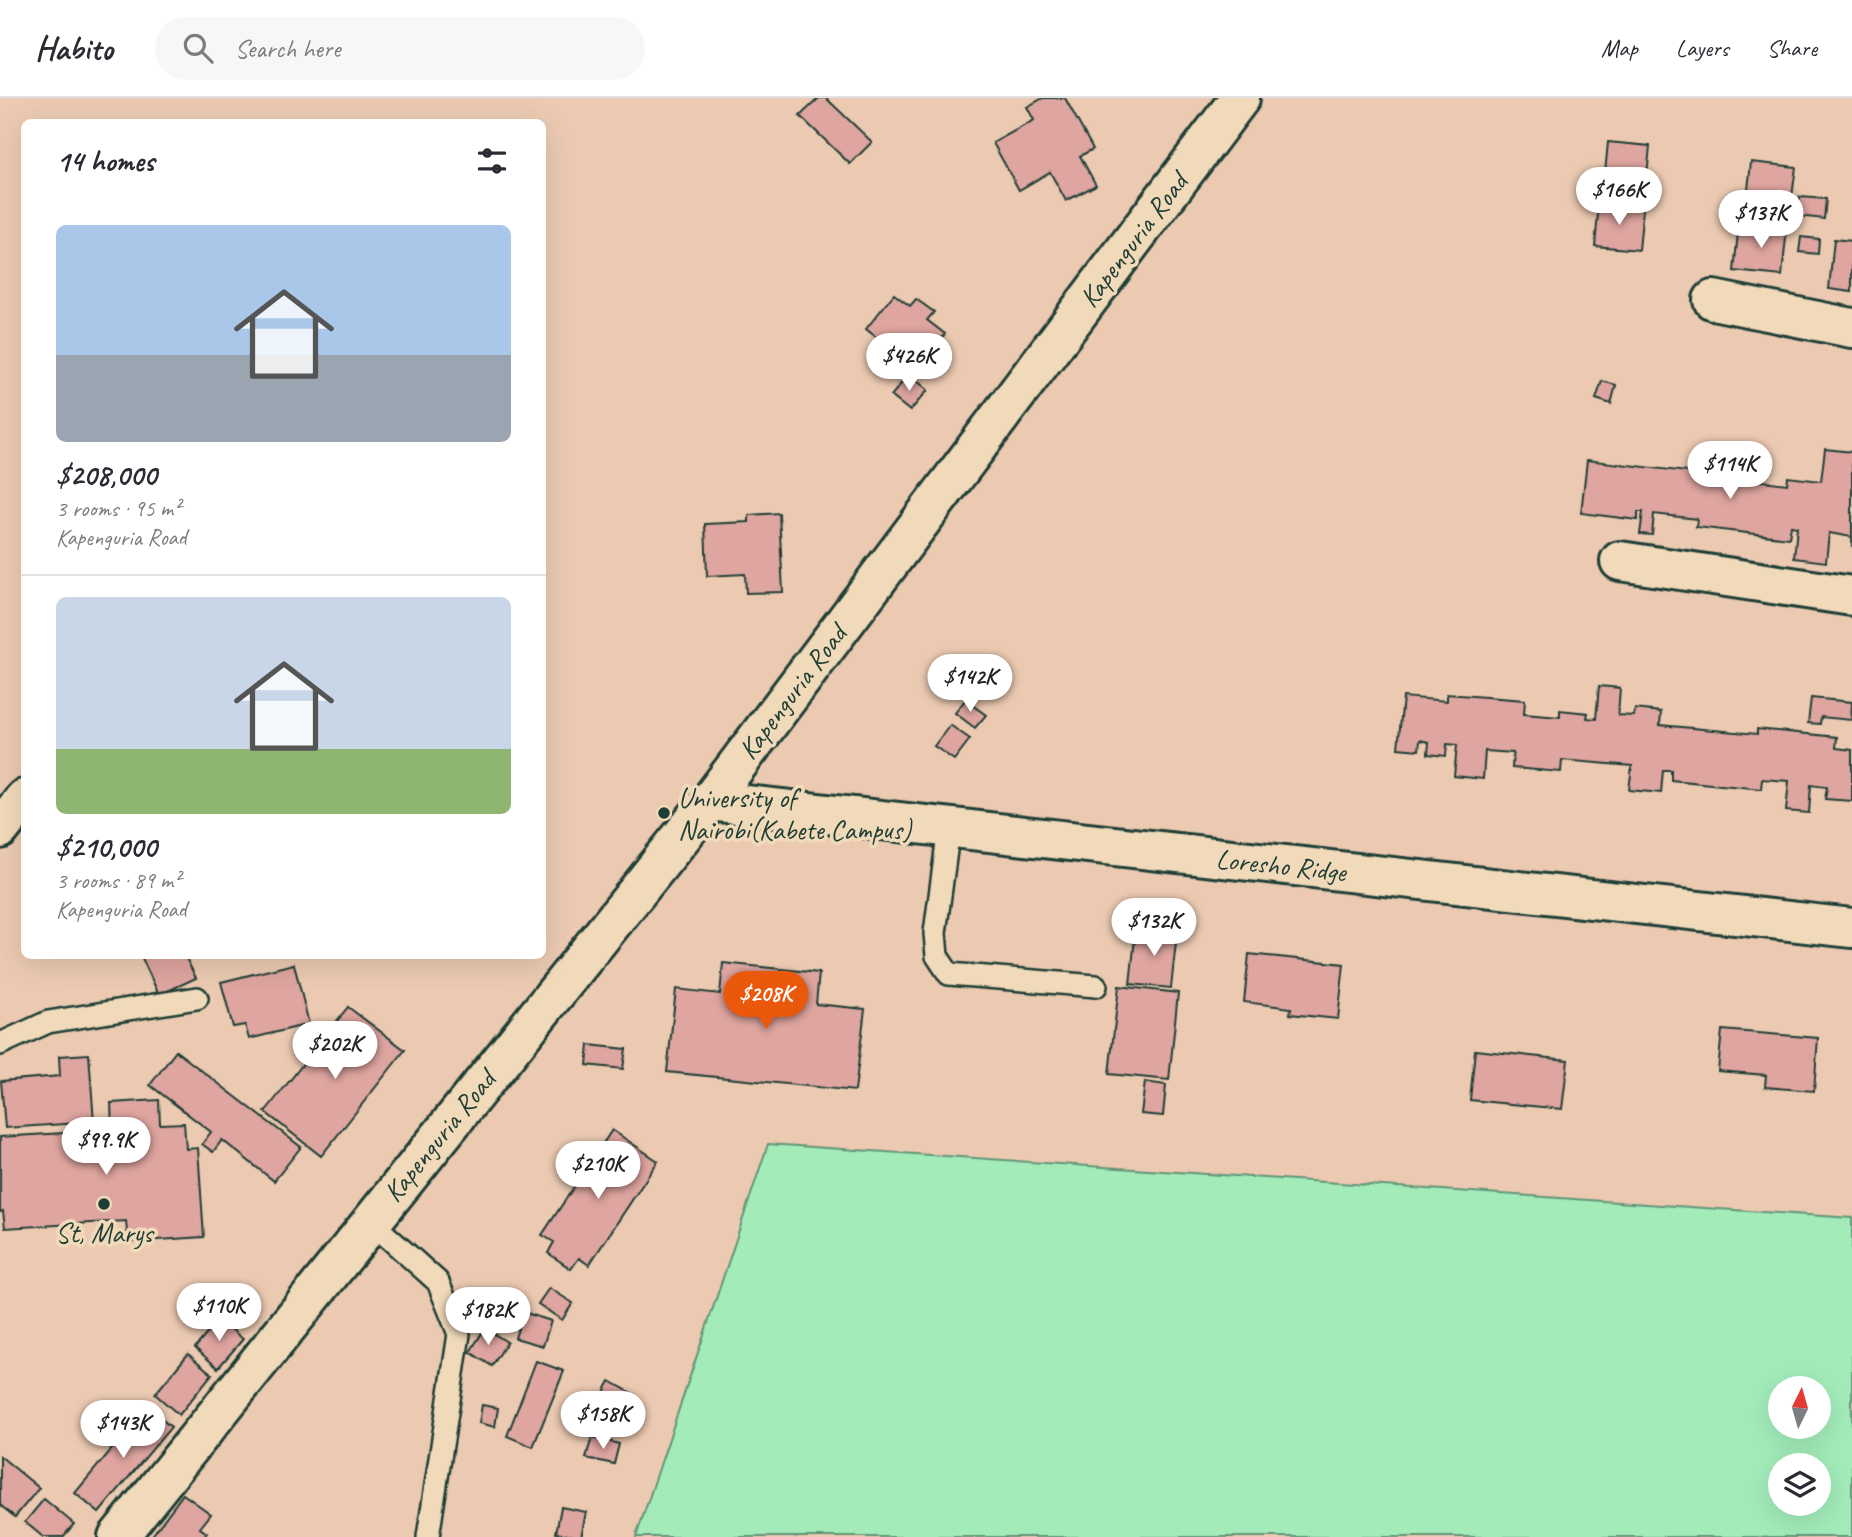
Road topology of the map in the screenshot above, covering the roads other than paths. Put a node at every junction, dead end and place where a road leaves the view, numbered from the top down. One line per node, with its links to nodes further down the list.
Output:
1 (1240, 98): 6 (street, Kapenguria Road)
2 (1713, 300): 3 (street)
3 (1852, 328)
4 (1620, 561): 5 (street)
5 (1852, 596)
6 (710, 801): 8 (street, Loresho Ridge); 14 (street, Kapenguria Road)
7 (21, 803): 9 (street)
8 (948, 828): 10 (street, Loresho Ridge); 11 (lane)
9 (0, 829)
10 (1852, 929)
11 (1096, 986)
12 (197, 998): 13 (lane)
13 (0, 1044)
14 (370, 1221): 15 (street, Kapenguria Road); 16 (lane)
15 (118, 1537)
16 (428, 1537)

